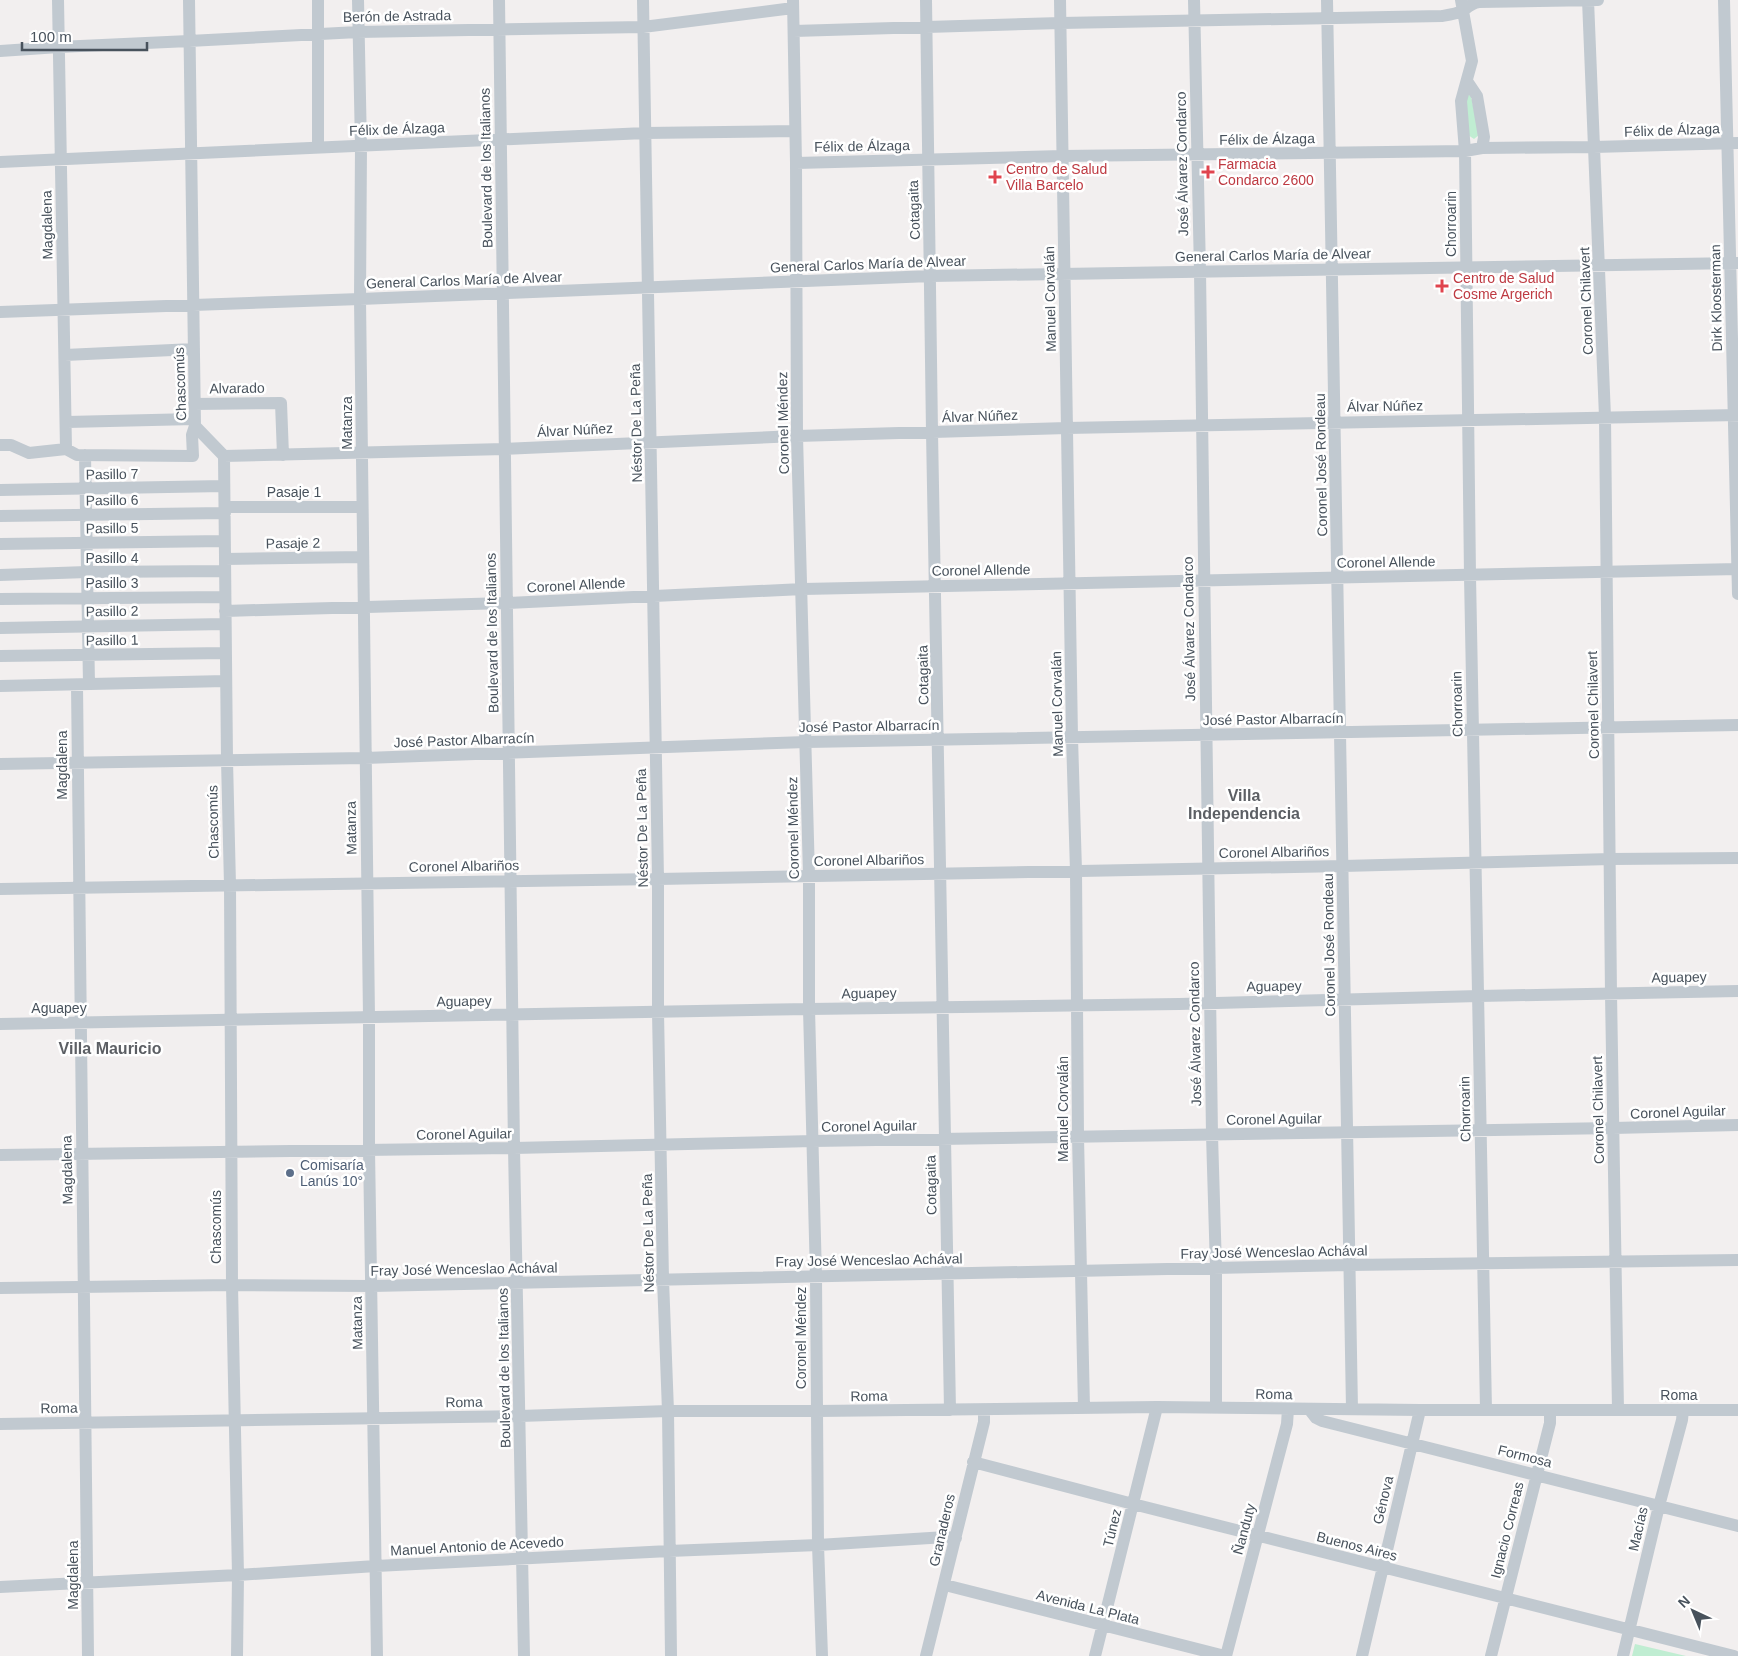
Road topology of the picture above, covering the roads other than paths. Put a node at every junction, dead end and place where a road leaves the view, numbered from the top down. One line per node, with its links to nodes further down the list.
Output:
1 (58, 0): 26 (street, Magdalena)
2 (189, 0): 25 (street, Chascomús)
3 (318, 0): 24 (street)
4 (358, 0): 23 (street, Matanza)
5 (499, 0): 21 (street, Boulevard de los Italianos)
6 (643, 0): 19 (street, Néstor De La Peña)
7 (926, 0): 20 (street, Cotagaita)
8 (1060, 0): 18 (street, Manuel Corvalán)
9 (1194, 0): 17 (street, José Álvarez Condarco)
10 (1327, 0): 16 (street, Coronel José Rondeau)
11 (1588, 0): 12 (street); 15 (street); 34 (street, Coronel Chilavert)
12 (1598, 0)
13 (1724, 0): 32 (street, Dirk Kloosterman)
14 (793, 4): 19 (street, Berón de Astrada); 22 (street, Coronel Méndez)
15 (1462, 5): 16 (street); 28 (street, Chorroarin)
16 (1327, 18): 17 (street); 38 (street, Coronel José Rondeau)
17 (1194, 21): 18 (street); 40 (street, José Álvarez Condarco)
18 (1061, 23): 20 (street); 41 (street, Manuel Corvalán)
19 (643, 27): 21 (street, Berón de Astrada); 30 (street, Néstor De La Peña)
20 (927, 27): 22 (street); 43 (street, Cotagaita)
21 (499, 28): 23 (street, Berón de Astrada); 31 (street, Boulevard de los Italianos)
22 (794, 31): 29 (street, Coronel Méndez)
23 (358, 32): 24 (street, Berón de Astrada); 33 (street, Matanza)
24 (318, 33): 25 (street, Berón de Astrada); 35 (street)
25 (189, 41): 26 (street, Berón de Astrada); 39 (street, Chascomús)
26 (60, 47): 27 (street, Berón de Astrada); 42 (street, Magdalena)
27 (0, 51)
28 (1467, 82): 36 (street); 37 (street, Chorroarin)
29 (794, 131): 30 (street, Félix de Álzaga); 45 (street, Coronel Méndez)
30 (645, 133): 31 (street, Félix de Álzaga); 54 (street, Néstor De La Peña)
31 (501, 140): 33 (street, Félix de Álzaga); 55 (street, Boulevard de los Italianos)
32 (1733, 143): 34 (street, Félix de Álzaga); 46 (street, Dirk Kloosterman)
33 (361, 146): 35 (street, Félix de Álzaga); 56 (street, Matanza)
34 (1594, 147): 36 (street, Félix de Álzaga); 47 (street, Coronel Chilavert)
35 (318, 148): 39 (street, Félix de Álzaga)
36 (1482, 148): 37 (street, Félix de Álzaga)
37 (1465, 151): 38 (street, Félix de Álzaga); 48 (street, Chorroarin)
38 (1330, 152): 40 (street, Félix de Álzaga); 49 (street, Coronel José Rondeau)
39 (191, 154): 42 (street, Félix de Álzaga); 57 (street, Chascomús)
40 (1196, 155): 41 (street, Félix de Álzaga); 50 (street, José Álvarez Condarco)
41 (1062, 156): 43 (street, Félix de Álzaga); 51 (street, Manuel Corvalán)
42 (61, 159): 44 (street, Félix de Álzaga); 58 (street, Magdalena)
43 (928, 160): 45 (street, Félix de Álzaga); 52 (street, Cotagaita)
44 (0, 162)
45 (796, 163): 53 (street, Coronel Méndez)
46 (1734, 263): 47 (street, General Carlos María de Alvear); 63 (street, Dirk Kloosterman)
47 (1600, 265): 48 (street, General Carlos María de Alvear); 64 (street, Coronel Chilavert)
48 (1466, 268): 49 (street, General Carlos María de Alvear); 65 (street, Chorroarin)
49 (1332, 270): 50 (street, General Carlos María de Alvear); 67 (street, Coronel José Rondeau)
50 (1200, 271): 51 (street, General Carlos María de Alvear); 69 (street, José Álvarez Condarco)
51 (1065, 274): 52 (street, General Carlos María de Alvear); 70 (street, Manuel Corvalán)
52 (931, 276): 53 (street, General Carlos María de Alvear); 71 (street, Cotagaita)
53 (797, 281): 54 (street, General Carlos María de Alvear); 72 (street, Coronel Méndez)
54 (649, 288): 55 (street, General Carlos María de Alvear); 73 (street, Néstor De La Peña)
55 (503, 293): 56 (street, General Carlos María de Alvear); 76 (street, Boulevard de los Italianos)
56 (360, 299): 57 (street, General Carlos María de Alvear); 77 (street, Matanza)
57 (193, 304): 58 (street, General Carlos María de Alvear); 60 (street, Chascomús)
58 (64, 309): 59 (street, General Carlos María de Alvear); 61 (street, Magdalena)
59 (0, 312)
60 (194, 349): 61 (street); 62 (street, Chascomús)
61 (65, 355): 66 (street, Magdalena)
62 (194, 404): 68 (street, Chascomús); 79 (street, Alvarado)
63 (1736, 415): 64 (street, Álvar Núñez); 93 (street, Dirk Kloosterman)
64 (1605, 418): 65 (street, Álvar Núñez); 95 (street, Coronel Chilavert)
65 (1467, 420): 67 (street, Álvar Núñez); 97 (street, Chorroarin)
66 (66, 422): 68 (street); 75 (street, Magdalena)
67 (1335, 422): 69 (street, Álvar Núñez); 98 (street, Coronel José Rondeau)
68 (195, 423): 78 (street); 80 (street, Chascomús)
69 (1202, 425): 70 (street, Álvar Núñez); 99 (street, José Álvarez Condarco)
70 (1067, 428): 71 (street, Álvar Núñez); 100 (street, Manuel Corvalán)
71 (932, 432): 72 (street, Álvar Núñez); 101 (street, Cotagaita)
72 (798, 436): 73 (street, Álvar Núñez); 102 (street, Coronel Méndez)
73 (651, 442): 76 (street, Álvar Núñez); 104 (street, Néstor De La Peña)
74 (0, 445): 75 (street)
75 (66, 449): 78 (street)
76 (504, 449): 77 (street, Álvar Núñez); 108 (street, Boulevard de los Italianos)
77 (362, 452): 79 (street, Álvar Núñez); 84 (street, Matanza)
78 (85, 455): 83 (street, Magdalena)
79 (283, 455): 80 (street, Álvar Núñez)
80 (224, 456): 81 (street, Chascomús)
81 (224, 486): 83 (street, Pasillo 7); 85 (street, Chascomús)
82 (0, 490): 83 (street, Pasillo 7)
83 (86, 490): 86 (street, Magdalena)
84 (362, 507): 85 (street, Pasaje 1); 91 (street, Matanza)
85 (225, 510): 86 (street, Pasillo 6); 88 (street, Chascomús)
86 (86, 515): 87 (street, Pasillo 6); 89 (street, Magdalena)
87 (0, 516)
88 (224, 541): 89 (street, Pasillo 5); 92 (street, Chascomús)
89 (87, 543): 90 (street, Pasillo 5); 94 (street, Magdalena)
90 (0, 544)
91 (362, 557): 92 (street, Pasaje 2); 109 (street, Matanza)
92 (225, 565): 94 (street, Pasillo 4); 106 (street, Chascomús)
93 (1738, 570): 95 (street, Coronel Allende); 103 (street, Dirk Kloosterman)
94 (87, 572): 96 (street, Pasillo 4); 105 (street, Magdalena)
95 (1608, 573): 97 (street, Coronel Allende); 120 (street, Coronel Chilavert)
96 (0, 575)
97 (1470, 576): 98 (street, Coronel Allende); 121 (street, Chorroarin)
98 (1337, 578): 99 (street, Coronel Allende); 122 (street, Coronel José Rondeau)
99 (1203, 581): 100 (street, Coronel Allende); 123 (street, José Álvarez Condarco)
100 (1070, 583): 101 (street, Coronel Allende); 124 (street, Manuel Corvalán)
101 (936, 586): 102 (street, Coronel Allende); 125 (street, Cotagaita)
102 (803, 589): 104 (street, Coronel Allende); 126 (street, Coronel Méndez)
103 (1738, 594)
104 (652, 596): 108 (street, Coronel Allende); 127 (street, Néstor De La Peña)
105 (87, 598): 106 (street, Pasillo 3); 107 (street, Pasillo 3); 111 (street, Magdalena)
106 (225, 598): 110 (street, Chascomús)
107 (0, 599)
108 (506, 603): 109 (street, Coronel Allende); 128 (street, Boulevard de los Italianos)
109 (364, 608): 110 (street, Coronel Allende); 129 (street, Matanza)
110 (225, 618): 111 (street, Pasillo 2); 113 (street, Chascomús)
111 (88, 626): 112 (street, Pasillo 2); 115 (street, Magdalena)
112 (0, 628)
113 (226, 653): 115 (street, Pasillo 1); 116 (street, Chascomús)
114 (0, 656): 115 (street, Pasillo 1)
115 (88, 656): 117 (street, Magdalena)
116 (226, 681): 117 (street); 130 (street, Chascomús)
117 (83, 684): 118 (street); 131 (street, Magdalena)
118 (0, 686)
119 (1738, 725): 120 (street, José Pastor Albarracín)
120 (1608, 727): 121 (street, José Pastor Albarracín); 133 (street, Coronel Chilavert)
121 (1473, 730): 122 (street, José Pastor Albarracín); 135 (street, Chorroarin)
122 (1340, 732): 123 (street, José Pastor Albarracín); 136 (street, Coronel José Rondeau)
123 (1206, 735): 124 (street, José Pastor Albarracín); 137 (street, José Álvarez Condarco)
124 (1072, 737): 125 (street, José Pastor Albarracín); 138 (street, Manuel Corvalán)
125 (939, 740): 126 (street, José Pastor Albarracín); 139 (street, Cotagaita)
126 (806, 742): 127 (street, José Pastor Albarracín); 140 (street, Coronel Méndez)
127 (656, 749): 128 (street, José Pastor Albarracín); 141 (street, Néstor De La Peña)
128 (509, 754): 129 (street, José Pastor Albarracín); 142 (street, Boulevard de los Italianos)
129 (365, 758): 130 (street, José Pastor Albarracín); 143 (street, Matanza)
130 (227, 760): 131 (street, José Pastor Albarracín); 144 (street, Chascomús)
131 (77, 763): 132 (street, José Pastor Albarracín); 145 (street, Magdalena)
132 (0, 764)
133 (1611, 858): 134 (street, Coronel Albariños); 135 (street, Coronel Albariños); 148 (street, Coronel Chilavert)
134 (1738, 858)
135 (1475, 863): 136 (street, Coronel Albariños); 149 (street, Chorroarin)
136 (1342, 866): 137 (street, Coronel Albariños); 150 (street, Coronel José Rondeau)
137 (1208, 867): 138 (street, Coronel Albariños); 151 (street, José Álvarez Condarco)
138 (1076, 870): 139 (street, Coronel Albariños); 152 (street, Manuel Corvalán)
139 (940, 873): 140 (street, Coronel Albariños); 153 (street, Cotagaita)
140 (809, 876): 141 (street, Coronel Albariños); 154 (street, Coronel Méndez)
141 (658, 879): 142 (street, Coronel Albariños); 155 (street, Néstor De La Peña)
142 (510, 880): 143 (street, Coronel Albariños); 156 (street, Boulevard de los Italianos)
143 (367, 882): 144 (street, Coronel Albariños); 157 (street, Matanza)
144 (230, 885): 145 (street, Coronel Albariños); 158 (street, Chascomús)
145 (79, 888): 146 (street, Coronel Albariños); 159 (street, Magdalena)
146 (0, 889)
147 (1738, 991): 148 (street, Aguapey)
148 (1611, 994): 149 (street, Aguapey); 162 (street, Coronel Chilavert)
149 (1478, 996): 150 (street, Aguapey); 163 (street, Chorroarin)
150 (1345, 1000): 151 (street, Aguapey); 164 (street, Coronel José Rondeau)
151 (1210, 1002): 152 (street, Aguapey); 165 (street, José Álvarez Condarco)
152 (1078, 1005): 153 (street, Aguapey); 166 (street, Manuel Corvalán)
153 (943, 1007): 154 (street, Aguapey); 167 (street, Cotagaita)
154 (809, 1009): 155 (street, Aguapey); 168 (street, Coronel Méndez)
155 (658, 1012): 156 (street, Aguapey); 169 (street, Néstor De La Peña)
156 (513, 1015): 157 (street, Aguapey); 170 (street, Boulevard de los Italianos)
157 (369, 1017): 158 (street, Aguapey); 171 (street, Matanza)
158 (230, 1020): 159 (street, Aguapey); 172 (street, Chascomús)
159 (81, 1023): 160 (street, Aguapey); 173 (street, Magdalena)
160 (0, 1024)
161 (1738, 1125): 162 (street, Coronel Aguilar)
162 (1613, 1128): 163 (street, Coronel Aguilar); 176 (street, Coronel Chilavert)
163 (1480, 1130): 164 (street, Coronel Aguilar); 177 (street, Chorroarin)
164 (1347, 1133): 165 (street, Coronel Aguilar); 178 (street, Coronel José Rondeau)
165 (1212, 1135): 166 (street, Coronel Aguilar); 179 (street, José Álvarez Condarco)
166 (1078, 1137): 167 (street, Coronel Aguilar); 180 (street, Manuel Corvalán)
167 (944, 1139): 168 (street, Coronel Aguilar); 181 (street, Cotagaita)
168 (813, 1142): 169 (street, Coronel Aguilar); 182 (street, Coronel Méndez)
169 (661, 1145): 170 (street, Coronel Aguilar); 183 (street, Néstor De La Peña)
170 (514, 1148): 171 (street, Coronel Aguilar); 184 (street, Boulevard de los Italianos)
171 (369, 1150): 172 (street, Coronel Aguilar); 186 (street, Matanza)
172 (231, 1152): 173 (street, Coronel Aguilar); 185 (street, Chascomús)
173 (82, 1153): 174 (street, Coronel Aguilar); 187 (street, Magdalena)
174 (0, 1155)
175 (1738, 1260): 176 (street, Fray José Wenceslao Achával)
176 (1616, 1262): 177 (street, Fray José Wenceslao Achával); 200 (street, Coronel Chilavert)
177 (1482, 1264): 178 (street, Fray José Wenceslao Achával); 198 (street, Chorroarin)
178 (1349, 1265): 179 (street, Fray José Wenceslao Achával); 196 (street, Coronel José Rondeau)
179 (1216, 1268): 180 (street, Fray José Wenceslao Achával); 191 (street, José Álvarez Condarco)
180 (1081, 1271): 181 (street, Fray José Wenceslao Achával); 190 (street, Manuel Corvalán)
181 (948, 1274): 182 (street, Fray José Wenceslao Achával); 194 (street, Cotagaita)
182 (816, 1276): 183 (street, Fray José Wenceslao Achával); 204 (street, Coronel Méndez)
183 (663, 1279): 184 (street, Fray José Wenceslao Achával); 203 (street, Néstor De La Peña)
184 (517, 1283): 186 (street, Fray José Wenceslao Achával); 205 (street, Boulevard de los Italianos)
185 (232, 1285): 186 (street, Fray José Wenceslao Achával); 187 (street, Fray José Wenceslao Achával); 207 (street, Chascomús)
186 (372, 1286): 206 (street, Matanza)
187 (84, 1287): 188 (street, Fray José Wenceslao Achával); 208 (street, Magdalena)
188 (0, 1288)
189 (1157, 1407): 190 (street, Roma); 191 (street, Roma); 213 (street, Túnez)
190 (1084, 1408): 195 (street, Roma)
191 (1216, 1408): 192 (street, Roma)
192 (1288, 1409): 193 (street, Roma); 216 (street, Ñanduty)
193 (1309, 1409): 196 (street, Roma); 210 (street, Formosa)
194 (950, 1410): 195 (street, Roma); 204 (street, Roma)
195 (984, 1410): 211 (street, Granaderos)
196 (1352, 1410): 197 (street, Roma)
197 (1420, 1410): 198 (street, Roma); 210 (street, Génova)
198 (1486, 1410): 199 (street, Roma)
199 (1550, 1410): 200 (street, Roma); 212 (street, Ignacio Correas)
200 (1618, 1410): 201 (street, Roma)
201 (1683, 1410): 202 (street, Roma); 214 (street, Macías)
202 (1738, 1410)
203 (668, 1411): 204 (street, Roma); 205 (street, Roma); 219 (street, Néstor De La Peña)
204 (817, 1411): 218 (street, Coronel Méndez)
205 (520, 1416): 206 (street, Roma); 220 (street, Boulevard de los Italianos)
206 (373, 1418): 207 (street, Roma); 221 (street, Matanza)
207 (234, 1421): 208 (street, Roma); 223 (street, Chascomús)
208 (86, 1422): 209 (street, Roma); 224 (street, Magdalena)
209 (0, 1424)
210 (1412, 1443): 212 (street, Formosa); 222 (street, Génova)
211 (973, 1462): 213 (street, Buenos Aires); 217 (street, Granaderos)
212 (1536, 1474): 214 (street, Formosa); 227 (street, Ignacio Correas)
213 (1133, 1504): 216 (street, Buenos Aires); 228 (street, Túnez)
214 (1659, 1506): 215 (street, Formosa); 229 (street, Macías)
215 (1738, 1526)
216 (1258, 1536): 222 (street, Buenos Aires); 238 (street, Ñanduty)
217 (956, 1538): 218 (street, Manuel Antonio de Acevedo); 225 (street, Granaderos)
218 (818, 1545): 219 (street, Manuel Antonio de Acevedo); 235 (street, Coronel Méndez)
219 (669, 1551): 220 (street, Manuel Antonio de Acevedo); 234 (street, Néstor De La Peña)
220 (523, 1559): 221 (street, Manuel Antonio de Acevedo); 233 (street, Boulevard de los Italianos)
221 (376, 1566): 223 (street, Manuel Antonio de Acevedo); 232 (street, Matanza)
222 (1382, 1568): 227 (street, Buenos Aires); 239 (street, Génova)
223 (238, 1575): 224 (street, Manuel Antonio de Acevedo); 231 (street, Chascomús)
224 (88, 1581): 226 (street, Manuel Antonio de Acevedo); 230 (street, Magdalena)
225 (945, 1585): 228 (street, Avenida La Plata); 236 (street, Granaderos)
226 (0, 1587)
227 (1506, 1598): 229 (street, Buenos Aires); 240 (street, Ignacio Correas)
228 (1102, 1626): 237 (street, Túnez); 238 (street, Avenida La Plata)
229 (1630, 1630): 241 (street, Macías); 242 (street, Buenos Aires)
230 (88, 1656)
231 (238, 1656)
232 (377, 1656)
233 (524, 1656)
234 (671, 1656)
235 (822, 1656)
236 (926, 1656)
237 (1095, 1656)
238 (1225, 1656)
239 (1362, 1656)
240 (1491, 1656)
241 (1623, 1656)
242 (1734, 1656)

